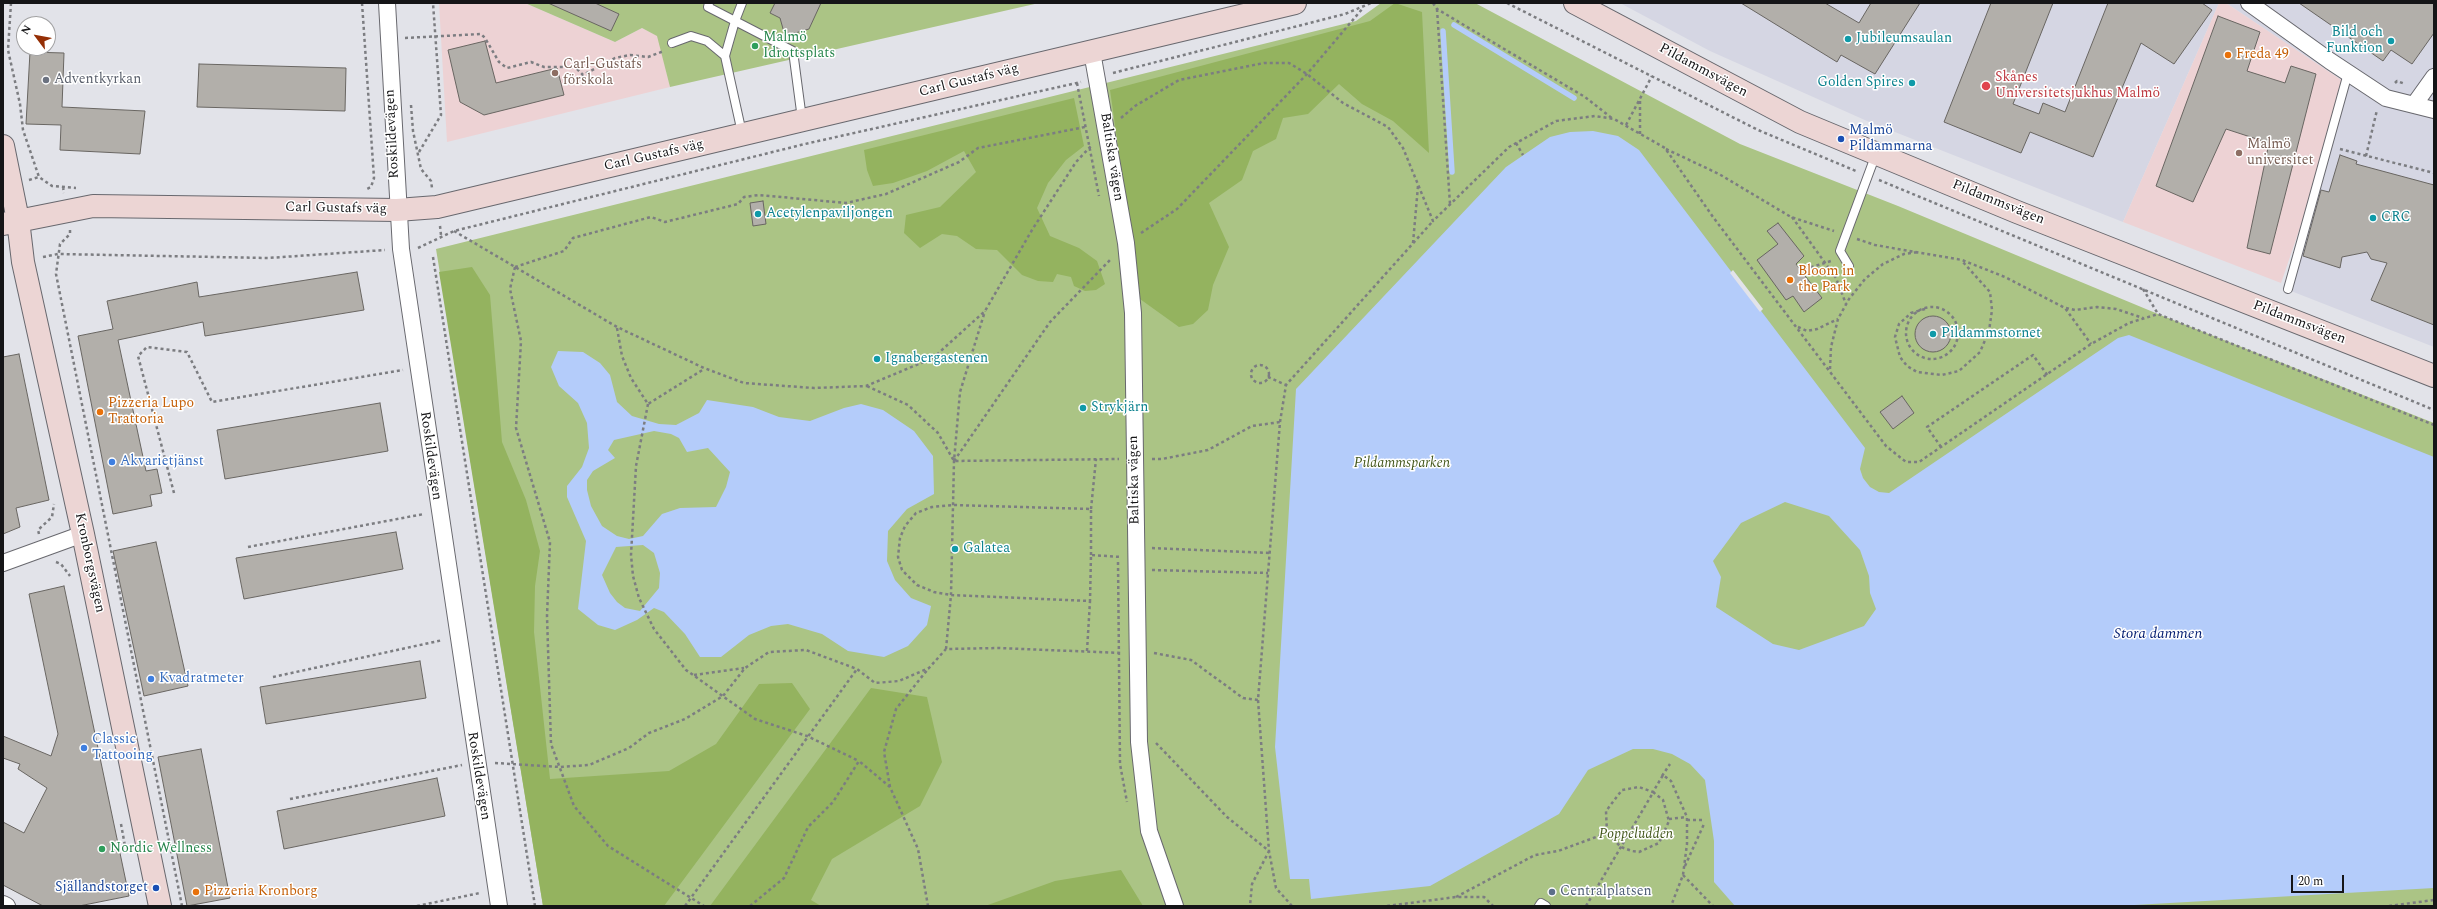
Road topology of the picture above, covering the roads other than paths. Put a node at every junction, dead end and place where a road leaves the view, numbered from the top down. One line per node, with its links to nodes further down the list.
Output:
1 (387, 3): 19 (street, Roskildevägen)
2 (709, 3): 7 (lane)
3 (742, 3): 7 (lane)
4 (1295, 3): 9 (street, Carl Gustafs väg)
5 (1575, 3): 18 (street, Pildammsvägen)
6 (2249, 3): 11 (street)
7 (735, 21): 10 (lane); 15 (lane)
8 (672, 43): 10 (lane)
9 (1092, 52): 15 (street, Carl Gustafs väg); 30 (street, Baltiska vägen)
10 (725, 56): 16 (lane)
11 (2348, 73): 13 (street); 22 (lane)
12 (2434, 77): 13 (street)
13 (2414, 105): 14 (street)
14 (2434, 110)
15 (802, 122): 16 (street, Carl Gustafs väg)
16 (743, 135): 19 (street, Carl Gustafs väg)
17 (3, 146): 20 (street, Kronborgsvägen)
18 (1876, 153): 21 (lane); 23 (street, Pildammsvägen)
19 (397, 210): 20 (street, Carl Gustafs väg); 29 (street, Roskildevägen)
20 (10, 222): 24 (street, Kronborgsvägen)
21 (1849, 266)
22 (2288, 289)
23 (2434, 376)
24 (83, 534): 25 (street); 28 (street, Kronborgsvägen)
25 (3, 563)
26 (3, 904): 27 (street)
27 (6, 906)
28 (160, 906)
29 (499, 906)
30 (1175, 906)
31 (1539, 906): 32 (lane)
32 (1546, 906)

